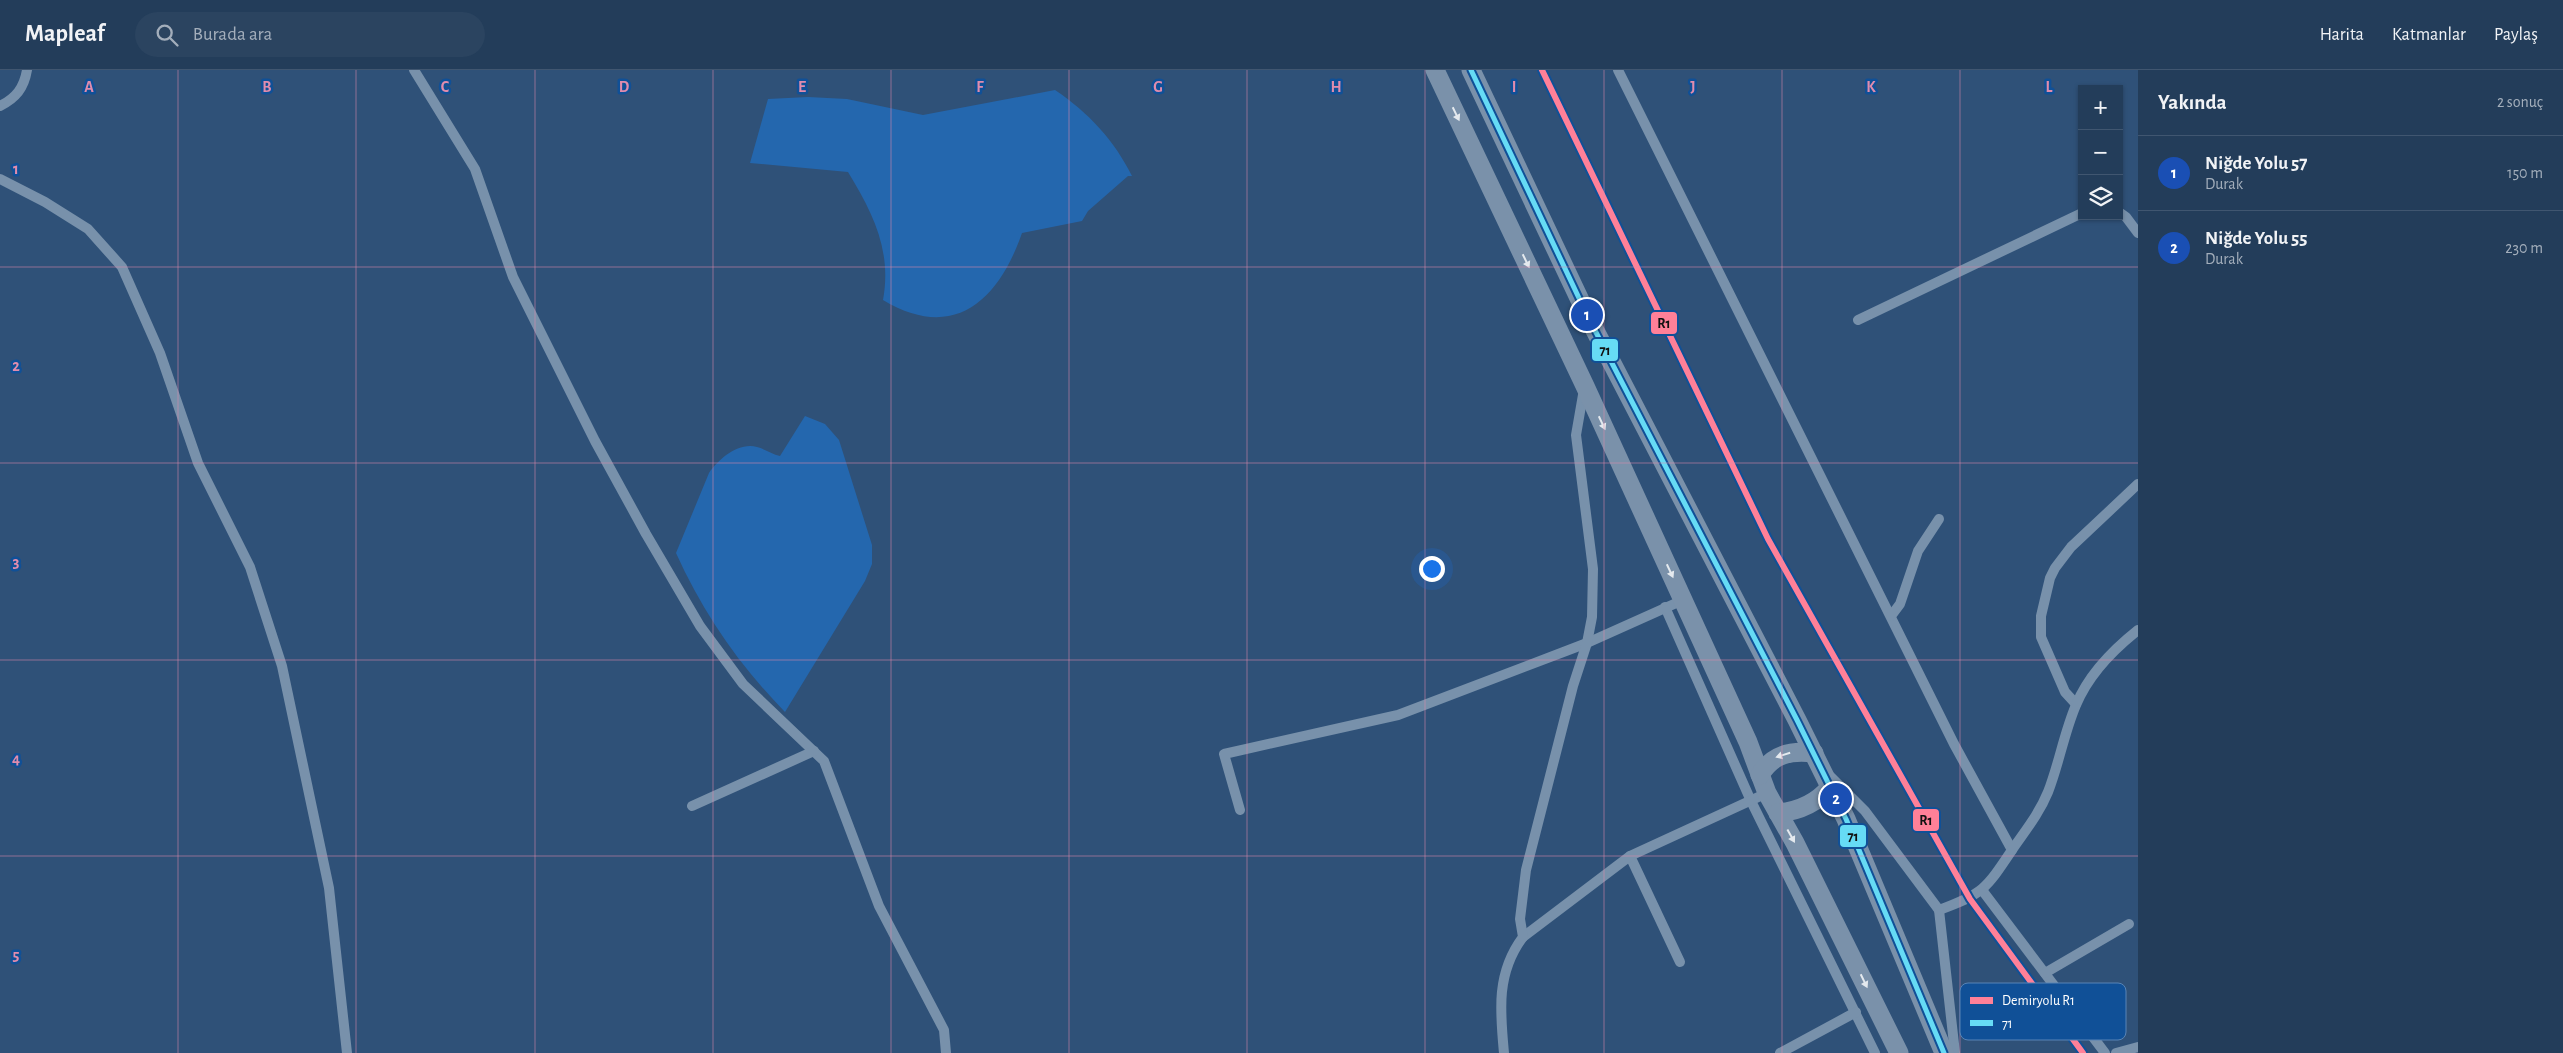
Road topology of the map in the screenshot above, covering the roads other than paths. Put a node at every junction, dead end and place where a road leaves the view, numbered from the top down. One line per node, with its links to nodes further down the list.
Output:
1 (27, 70): 6 (street)
2 (414, 70): 21 (street)
3 (1435, 70): 12 (highway, one-way to 12)
4 (1471, 70): 22 (highway)
5 (1618, 70): 17 (street)
6 (0, 106)
7 (0, 180): 41 (street)
8 (2078, 215): 11 (street)
9 (2123, 215): 10 (street)
10 (2138, 233)
11 (1858, 320)
12 (1585, 386): 15 (highway, one-way to 15); 19 (street)
13 (2138, 484): 20 (street)
14 (1938, 519): 17 (street)
15 (1683, 600): 16 (street); 23 (highway)
16 (1665, 607): 19 (street); 25 (street)
17 (1891, 616): 29 (street)
18 (2138, 630): 20 (street)
19 (1588, 643): 27 (street); 34 (street)
20 (2076, 704): 29 (street)
21 (814, 751): 26 (street); 42 (street)
22 (1817, 759): 23 (highway, one-way to 23); 24 (highway); 32 (street)
23 (1760, 774): 25 (highway)
24 (1830, 787): 28 (highway); 47 (highway)
25 (1759, 797): 28 (highway); 30 (street); 38 (street)
26 (692, 806)
27 (1240, 810)
28 (1778, 813): 46 (highway, one-way to 46)
29 (2012, 850): 31 (street)
30 (1630, 856): 34 (street); 35 (street)
31 (1982, 890): 32 (street); 36 (street)
32 (1938, 910): 48 (street)
33 (2129, 924): 36 (street)
34 (1523, 937): 43 (street)
35 (1680, 962)
36 (2045, 974): 37 (street)
37 (2052, 983)
38 (1856, 1012): 44 (street); 45 (street)
39 (2095, 1040): 49 (street)
40 (2138, 1047): 50 (street)
41 (347, 1053)
42 (946, 1053)
43 (1504, 1053)
44 (1780, 1053)
45 (1875, 1053)
46 (1899, 1053)
47 (1944, 1053)
48 (1955, 1053)
49 (2105, 1053)
50 (2116, 1053)

